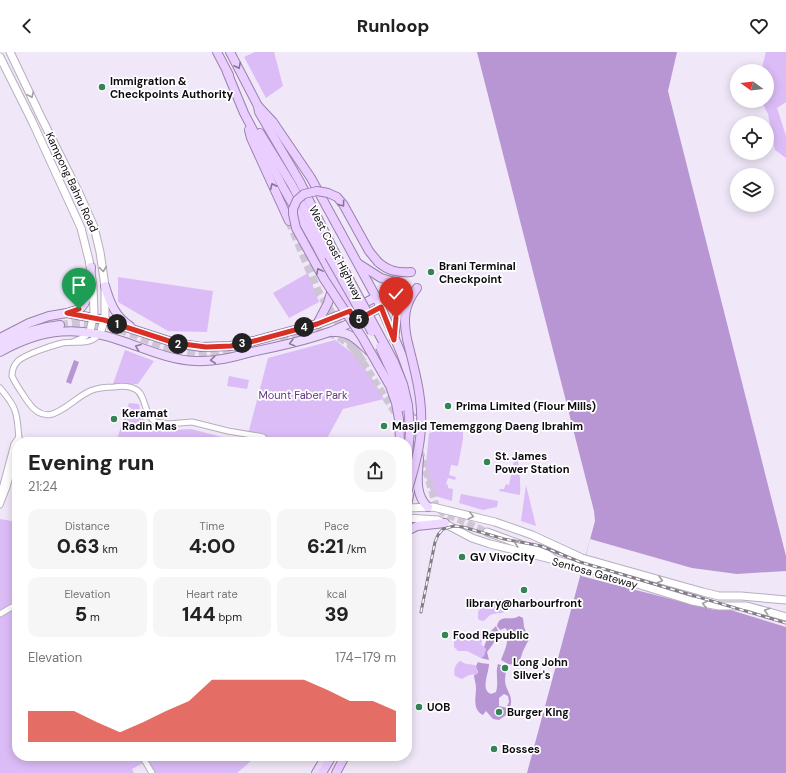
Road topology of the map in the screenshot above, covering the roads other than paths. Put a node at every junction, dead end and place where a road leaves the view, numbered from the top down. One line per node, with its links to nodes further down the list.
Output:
1 (10, 52): 6 (main road, Kampong Bahru Road)
2 (217, 52): 5 (highway, West Coast Highway)
3 (230, 52): 8 (highway, West Coast Highway, one-way to 8)
4 (0, 57): 7 (main road, Kampong Bahru Road)
5 (227, 72): 9 (highway); 11 (highway, West Coast Highway)
6 (24, 78): 7 (main road); 17 (main road, Kampong Bahru Road, one-way to 17)
7 (16, 89): 13 (main road, Kampong Bahru Road)
8 (258, 106): 11 (highway, West Coast Highway); 12 (highway)
9 (244, 113): 10 (highway, one-way to 9); 15 (highway)
10 (289, 221)
11 (332, 254): 48 (highway, West Coast Highway, bridge); 49 (highway, West Coast Highway, bridge)
12 (357, 262): 16 (highway); 20 (highway)
13 (90, 267): 23 (main road); 24 (main road, Kampong Bahru Road)
14 (411, 272): 47 (highway, one-way to 14, bridge)
15 (334, 280): 22 (highway); 27 (highway)
16 (395, 282)
17 (105, 286): 25 (main road, Kampong Bahru Road); 29 (main road)
18 (417, 288): 52 (highway, bridge)
19 (405, 294): 34 (main road)
20 (376, 297): 21 (main road); 22 (main road)
21 (381, 307): 26 (main road); 34 (main road)
22 (350, 311): 26 (main road); 27 (main road)
23 (67, 313): 24 (main road); 33 (main road)
24 (93, 317): 25 (main road); 30 (main road, Kampong Bahru Road)
25 (104, 320): 29 (main road); 32 (main road, Kampong Bahru Road)
26 (355, 321): 31 (main road); 40 (main road)
27 (317, 324): 38 (main road)
28 (61, 328): 30 (main road); 36 (main road); 37 (street); 39 (main road)
29 (136, 330): 38 (main road)
30 (90, 331): 32 (main road); 35 (street)
31 (330, 332): 40 (main road); 41 (main road, one-way to 41)
32 (100, 334): 35 (street); 41 (main road, one-way to 32)
33 (0, 338)
34 (394, 340): 43 (main road)
35 (72, 342): 37 (street)
36 (0, 345)
37 (55, 345): 45 (street)
38 (197, 346): 41 (main road)
39 (0, 352)
40 (371, 353): 46 (main road)
41 (195, 361)
42 (0, 388): 44 (street)
43 (418, 428): 53 (main road); 57 (main road)
44 (19, 437)
45 (263, 437)
46 (396, 437)
47 (400, 437)
48 (405, 437)
49 (409, 437)
50 (12, 451): 54 (street)
51 (12, 469): 55 (street)
52 (412, 474)
53 (412, 477)
54 (0, 496)
55 (0, 505)
56 (412, 507): 57 (main road, Sentosa Gateway)
57 (428, 507): 62 (main road, Sentosa Gateway, one-way to 62)
58 (412, 518): 59 (main road, Sentosa Gateway)
59 (445, 523): 60 (main road); 63 (main road, Sentosa Gateway)
60 (412, 528)
61 (486, 532): 63 (main road, one-way to 61)
62 (548, 543): 63 (main road); 64 (main road, Sentosa Gateway, one-way to 64)
63 (556, 560): 67 (main road, Sentosa Gateway, one-way to 63)
64 (786, 600)
65 (12, 607): 66 (street)
66 (0, 614)
67 (786, 617)
68 (145, 761): 72 (street)
69 (323, 761): 73 (main road)
70 (329, 761): 74 (highway)
71 (344, 761): 75 (highway)
72 (152, 773)
73 (316, 773)
74 (322, 773)
75 (338, 773)

